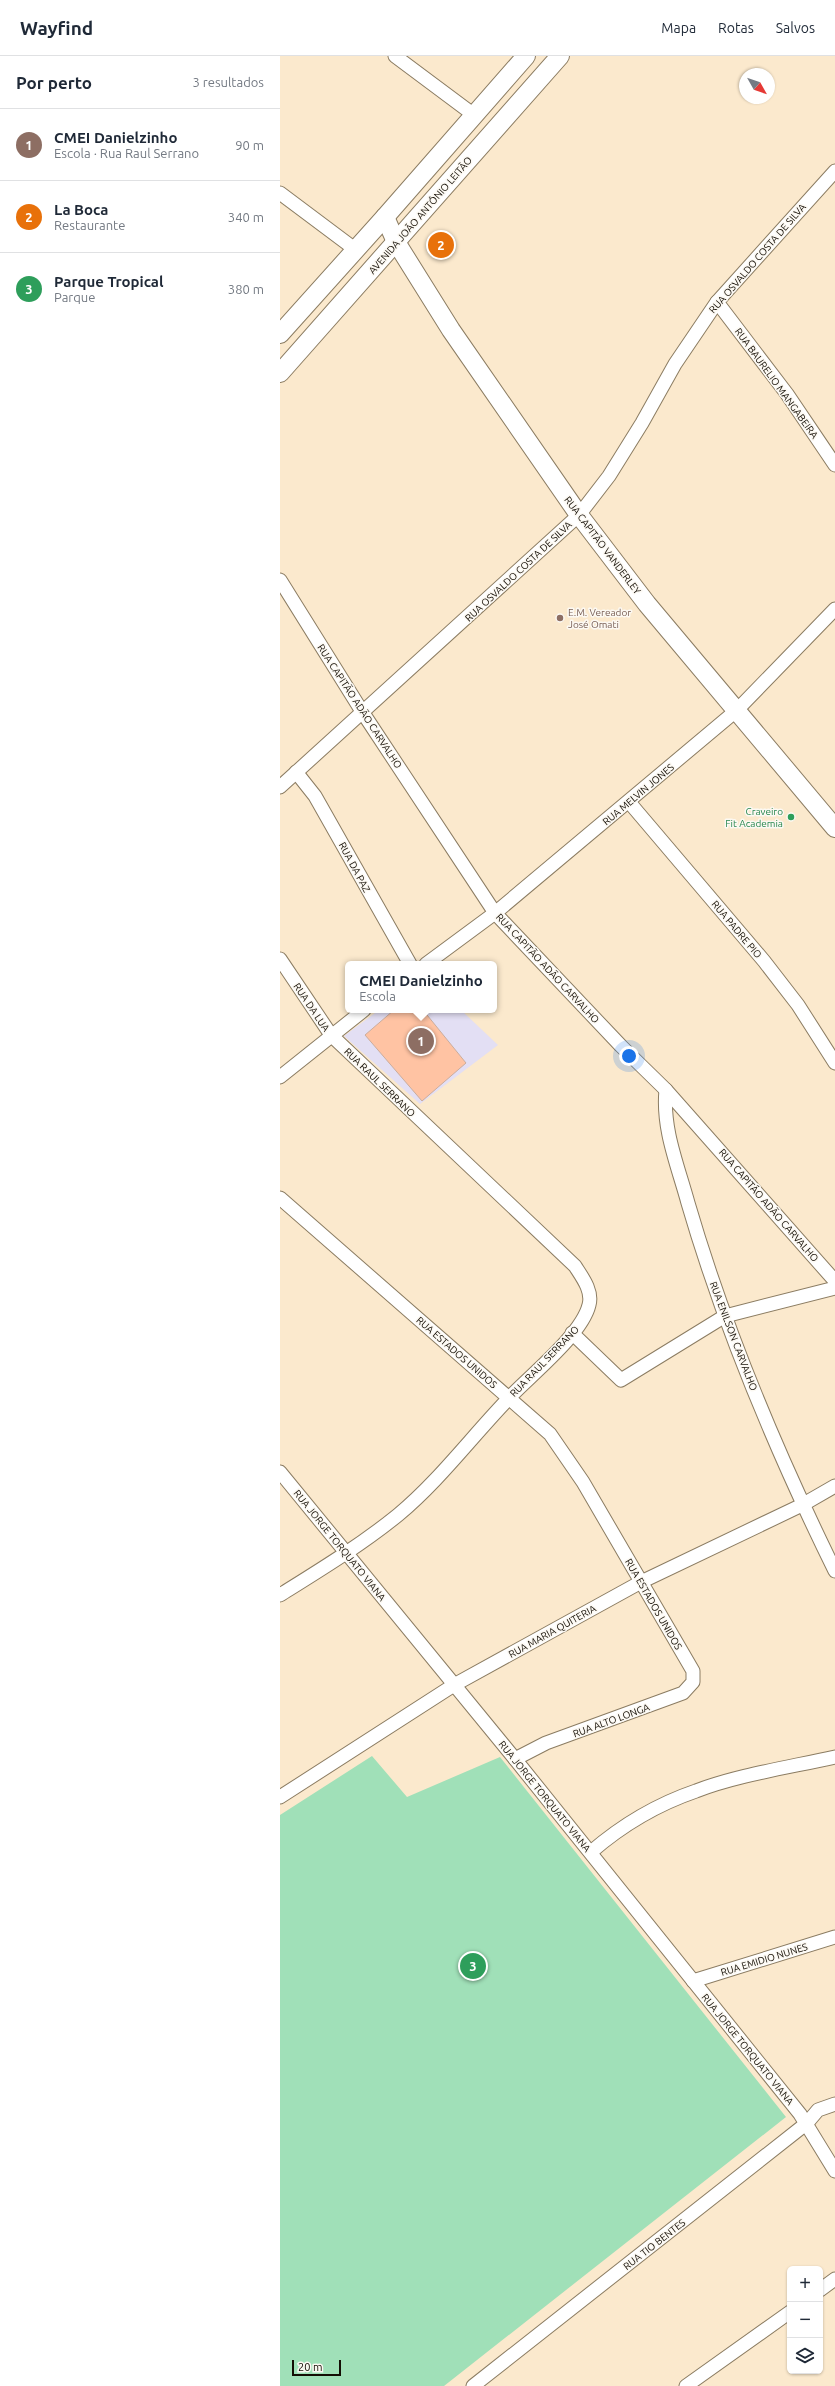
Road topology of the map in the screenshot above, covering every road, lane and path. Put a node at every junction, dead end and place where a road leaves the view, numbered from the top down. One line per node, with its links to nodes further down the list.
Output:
1 (395, 56): 4 (street)
2 (526, 56): 4 (main road)
3 (560, 56): 8 (main road, AVENIDA JOÃO ANTÔNIO LEITÃO)
4 (474, 115): 7 (main road)
5 (835, 171): 10 (street, RUA OSVALDO COSTA DE SILVA)
6 (280, 193): 9 (street)
7 (385, 218): 8 (main road, RUA CAPITÃO VANDERLEY); 9 (main road)
8 (396, 242): 12 (main road, AVENIDA JOÃO ANTÔNIO LEITÃO); 14 (main road, RUA CAPITÃO VANDERLEY)
9 (356, 250): 11 (main road)
10 (717, 302): 13 (street, RUA BAURELIO MANGABEIRA); 14 (street, RUA OSVALDO COSTA DE SILVA)
11 (280, 334)
12 (280, 373)
13 (835, 465)
14 (579, 515): 17 (main road, RUA CAPITÃO VANDERLEY); 18 (street, RUA OSVALDO COSTA DE SILVA)
15 (280, 580): 18 (street, RUA CAPITÃO ADÃO CARVALHO)
16 (835, 609): 17 (street, RUA MELVIN JONES)
17 (737, 710): 21 (street, RUA MELVIN JONES); 22 (main road, RUA CAPITÃO VANDERLEY)
18 (363, 713): 19 (street, RUA OSVALDO COSTA DE SILVA); 23 (street, RUA CAPITÃO ADÃO CARVALHO)
19 (296, 772): 20 (street, RUA OSVALDO COSTA DE SILVA); 25 (street, RUA DA PAZ)
20 (280, 787)
21 (629, 802): 23 (street, RUA MELVIN JONES); 29 (street, RUA PADRE PIO)
22 (835, 828)
23 (495, 913): 26 (street, RUA MELVIN JONES); 31 (street, RUA CAPITÃO ADÃO CARVALHO)
24 (280, 959): 28 (street, RUA DA LUA)
25 (408, 961)
26 (430, 961)
27 (360, 1013): 28 (street)
28 (331, 1035): 30 (street); 36 (street, RUA RAUL SERRANO)
29 (835, 1063)
30 (280, 1077)
31 (666, 1090): 33 (street, RUA CAPITÃO ADÃO CARVALHO); 35 (street, RUA ENILSON CARVALHO)
32 (280, 1198): 37 (street, RUA ESTADOS UNIDOS)
33 (835, 1281)
34 (835, 1288): 35 (street)
35 (724, 1316): 36 (street); 40 (street, RUA ENILSON CARVALHO)
36 (572, 1333): 37 (street, RUA RAUL SERRANO)
37 (510, 1397): 41 (street, RUA RAUL SERRANO); 43 (street, RUA ESTADOS UNIDOS)
38 (280, 1472): 41 (street, RUA JORGE TORQUATO VIANA)
39 (835, 1486): 40 (street, RUA MARIA QUITERIA)
40 (802, 1505): 42 (street, RUA ENILSON CARVALHO); 43 (street, RUA MARIA QUITERIA)
41 (346, 1552): 44 (street, RUA RAUL SERRANO); 46 (street, RUA JORGE TORQUATO VIANA)
42 (835, 1571)
43 (641, 1582): 45 (street, RUA ESTADOS UNIDOS); 46 (street, RUA MARIA QUITERIA)
44 (280, 1595)
45 (694, 1671): 48 (street, RUA ALTO LONGA)
46 (454, 1685): 48 (street, RUA JORGE TORQUATO VIANA); 49 (street, RUA MARIA QUITERIA)
47 (835, 1757): 50 (street)
48 (515, 1759): 50 (street, RUA JORGE TORQUATO VIANA)
49 (280, 1797)
50 (591, 1852): 52 (street, RUA JORGE TORQUATO VIANA)
51 (835, 1937): 52 (street, RUA EMIDIO NUNES)
52 (693, 1980): 54 (street, RUA JORGE TORQUATO VIANA)
53 (835, 2104): 54 (street, RUA TIO BENTES)
54 (807, 2123): 55 (street, RUA JORGE TORQUATO VIANA); 59 (street, RUA TIO BENTES)
55 (835, 2170)
56 (835, 2279): 57 (street)
57 (823, 2288)
58 (787, 2314): 60 (street)
59 (472, 2386)
60 (686, 2386)

